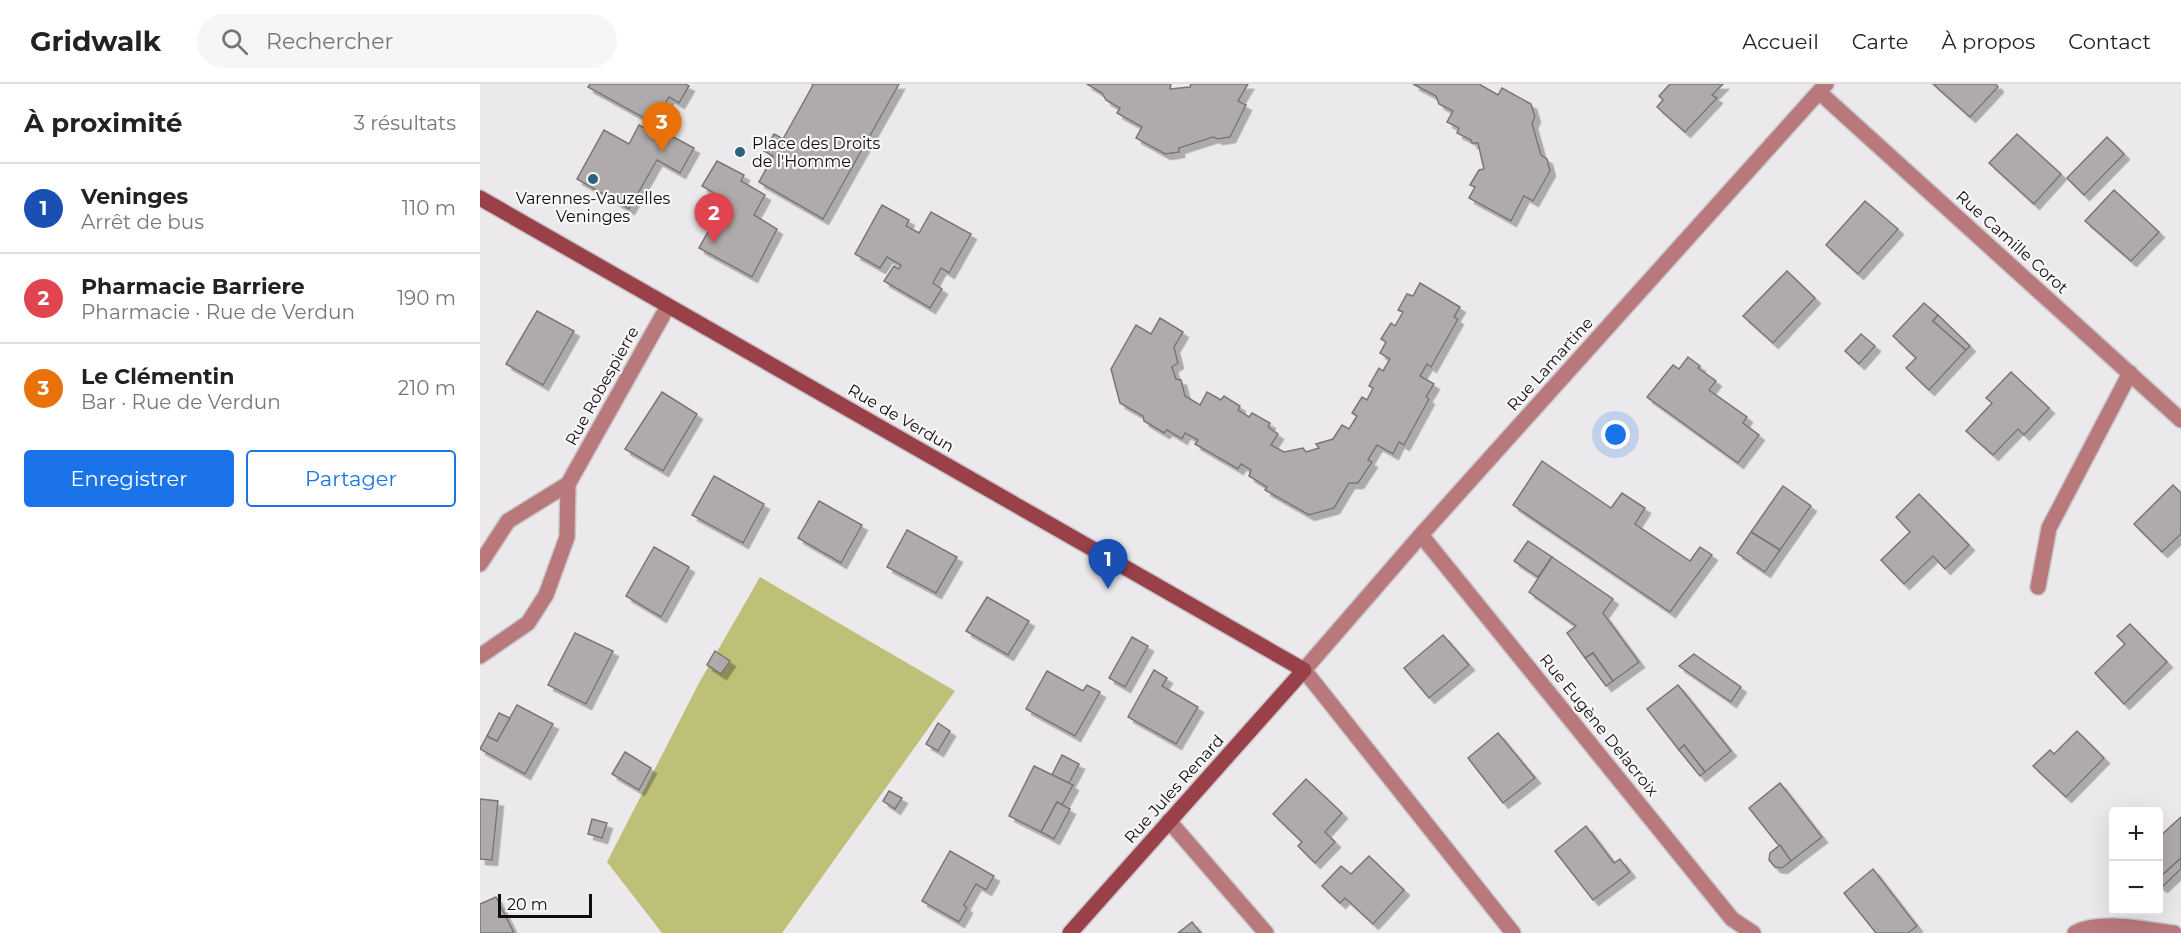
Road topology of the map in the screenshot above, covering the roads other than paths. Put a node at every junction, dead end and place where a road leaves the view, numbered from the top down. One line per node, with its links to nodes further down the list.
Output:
1 (1822, 88): 4 (street, Rue Camille Corot); 7 (street, Rue Lamartine)
2 (480, 198): 3 (street, Rue de Verdun)
3 (668, 306): 6 (street, Rue Robespierre); 11 (street, Rue de Verdun)
4 (2130, 373): 5 (street, Rue Camille Corot); 9 (street)
5 (2181, 420)
6 (568, 484): 8 (street, Rue Robespierre); 10 (street, Rue Robespierre)
7 (1421, 535): 11 (street, Rue Lamartine); 16 (street, Rue Eugène Delacroix)
8 (480, 564)
9 (2038, 587)
10 (480, 656)
11 (1304, 670): 12 (street, Rue Jules Renard); 15 (street)
12 (1169, 821): 13 (street, Rue Jules Renard); 14 (street)
13 (1070, 933)
14 (1266, 933)
15 (1513, 933)
16 (1753, 933)
17 (2075, 933): 18 (street)
18 (2174, 933)

